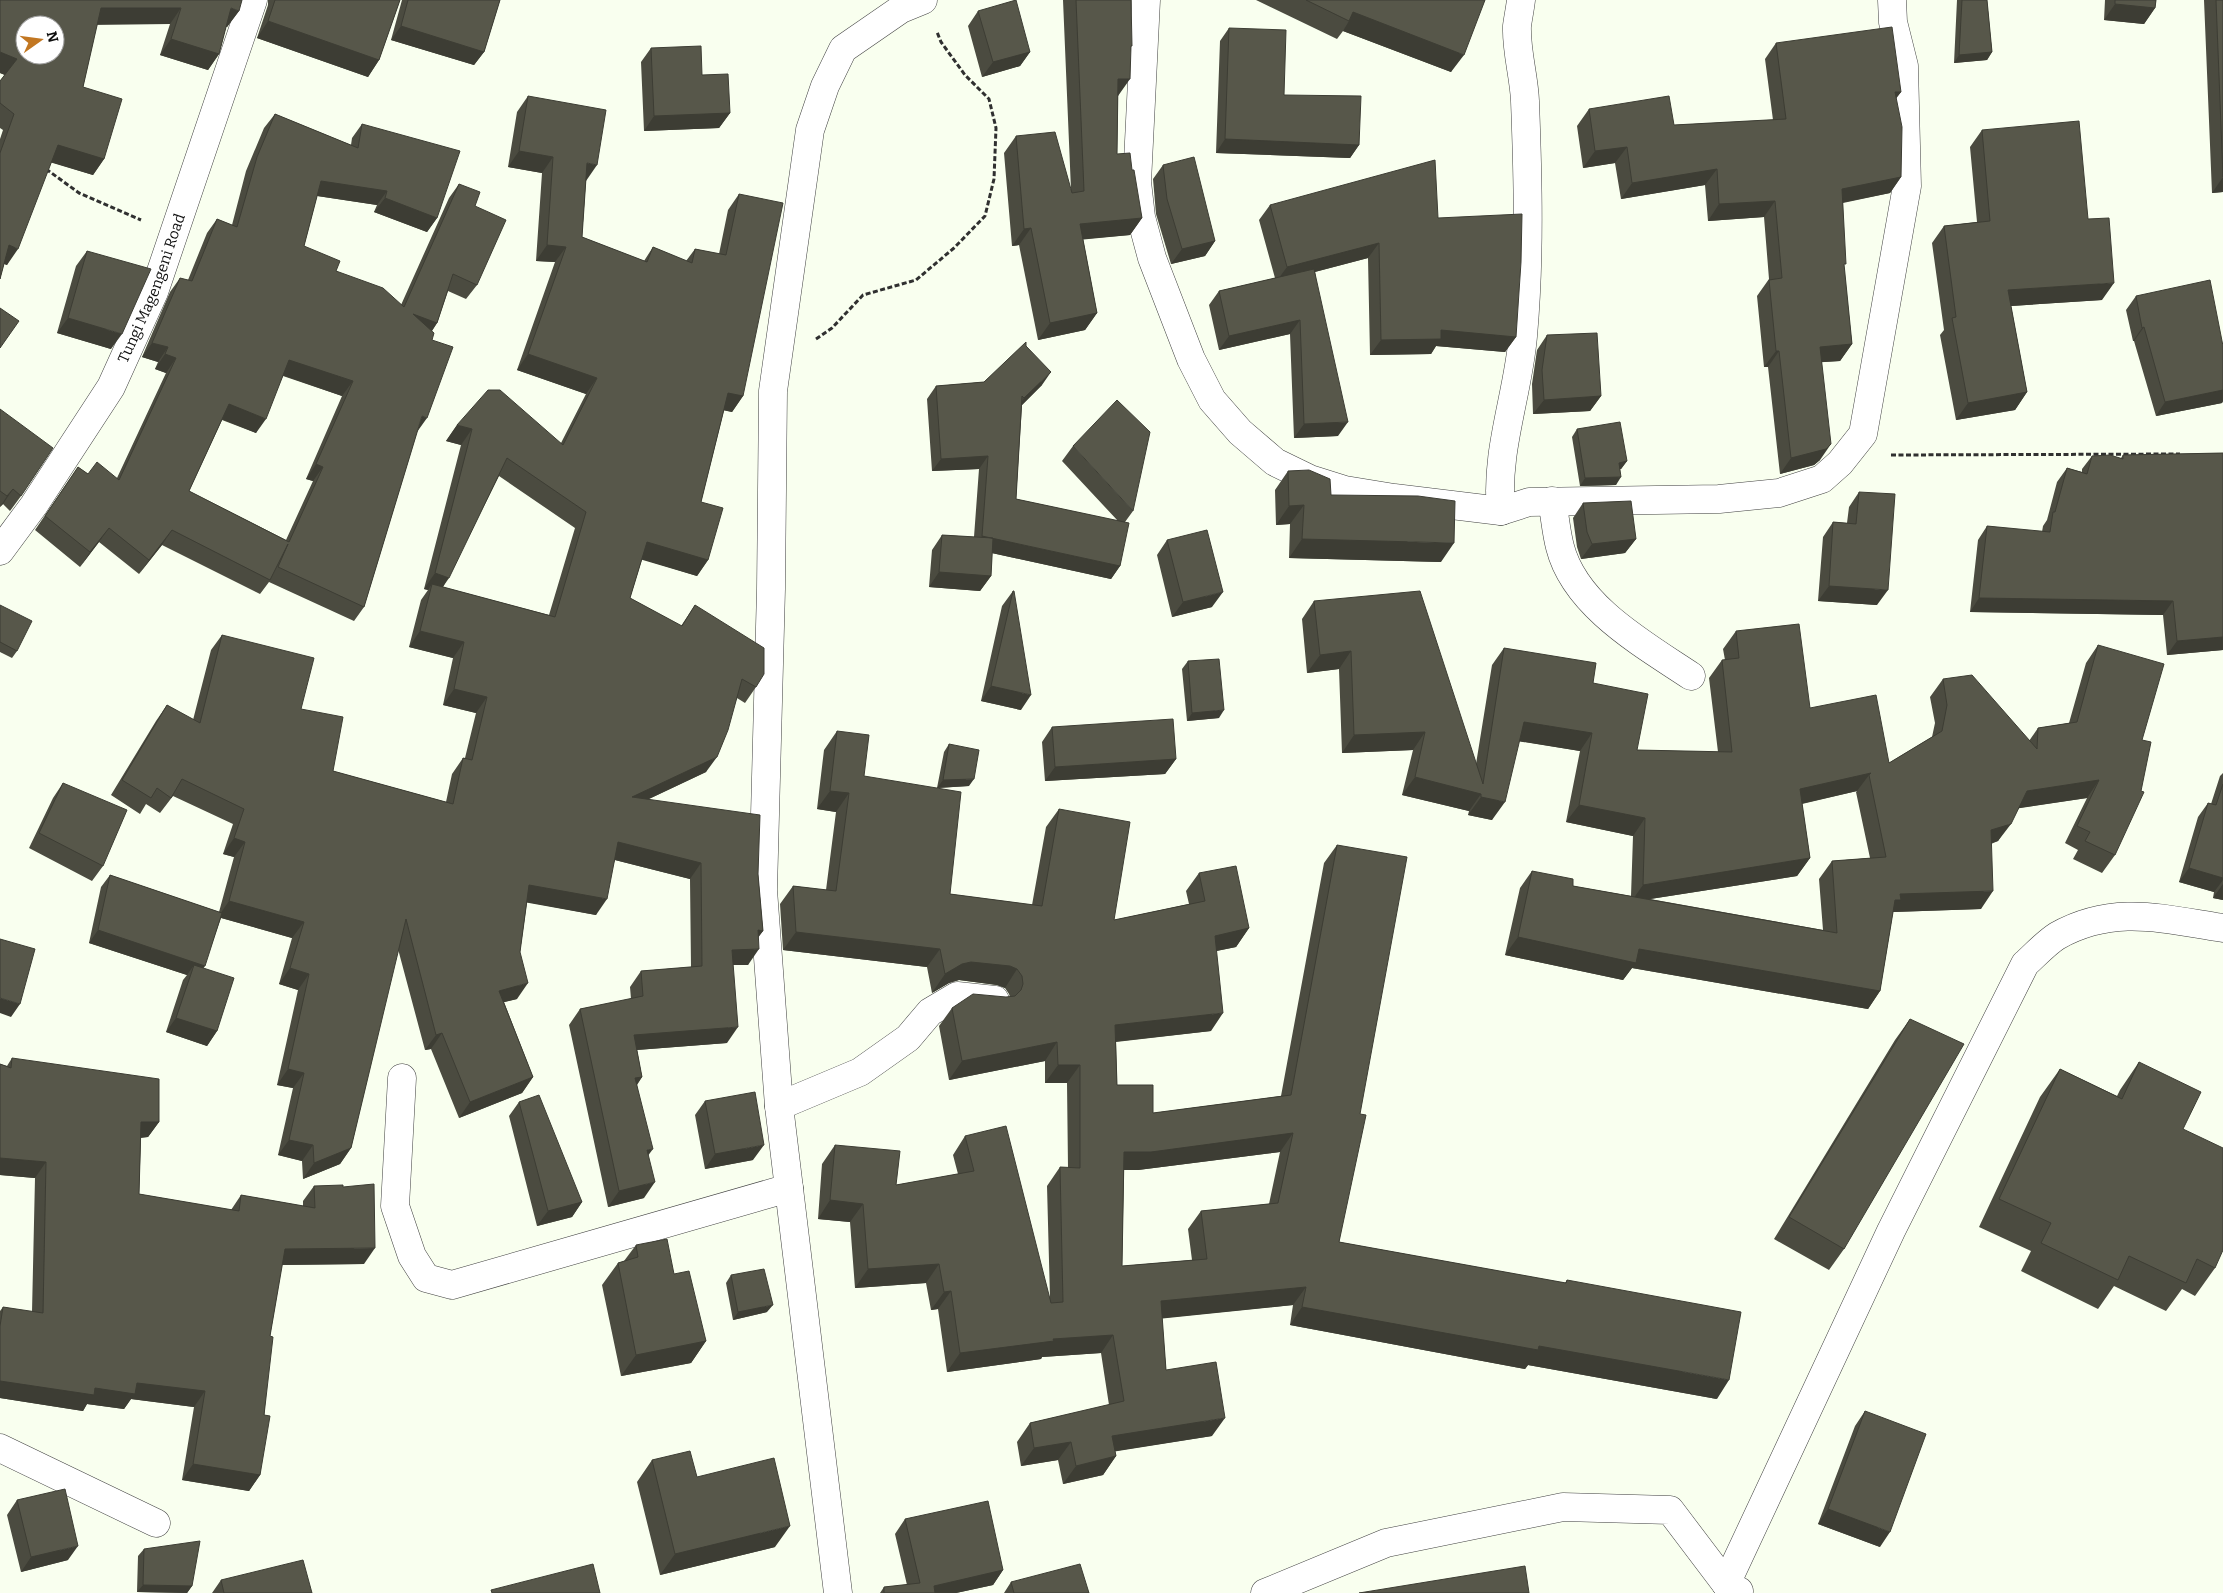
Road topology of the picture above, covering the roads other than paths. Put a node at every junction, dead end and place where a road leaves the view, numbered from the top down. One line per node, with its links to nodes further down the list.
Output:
1 (253, 0): 8 (street, Tungi Magengeni Road)
2 (923, 0): 13 (street)
3 (1146, 0): 7 (street)
4 (1521, 0): 7 (street)
5 (1892, 0): 6 (street)
6 (1552, 501): 7 (street); 9 (street)
7 (1501, 511)
8 (0, 551)
9 (1691, 676)
10 (2223, 928): 17 (street)
11 (995, 1000): 13 (street)
12 (402, 1078): 14 (street)
13 (779, 1106): 14 (street)
14 (789, 1188): 18 (street)
15 (0, 1448): 16 (street)
16 (156, 1523)
17 (1734, 1588): 19 (street)
18 (838, 1593)
19 (1265, 1593)

